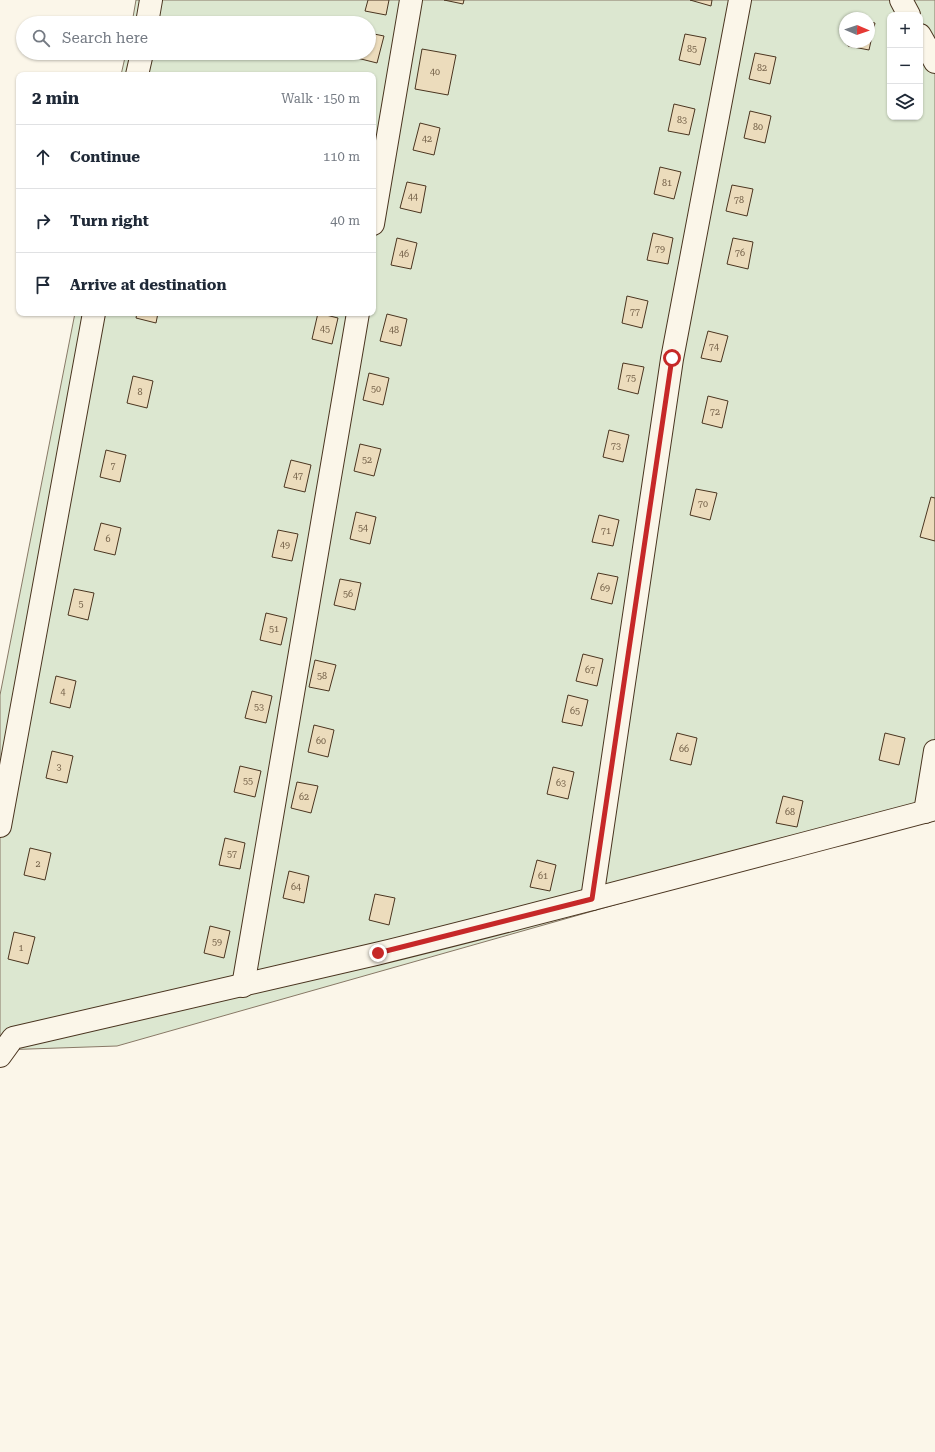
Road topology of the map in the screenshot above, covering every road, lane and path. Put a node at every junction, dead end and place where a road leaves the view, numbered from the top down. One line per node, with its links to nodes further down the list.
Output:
1 (151, 0): 6 (street)
2 (411, 0): 11 (street)
3 (740, 0): 17 (street)
4 (901, 0): 5 (street)
5 (907, 12)
6 (148, 16)
7 (923, 40): 9 (street)
8 (141, 60): 10 (street)
9 (935, 62)
10 (139, 72)
11 (376, 206)
12 (93, 316): 16 (street)
13 (357, 316): 18 (street)
14 (935, 751): 15 (street)
15 (930, 810): 17 (street)
16 (0, 826)
17 (592, 899): 18 (street)
18 (243, 986): 19 (street)
19 (0, 1056)

